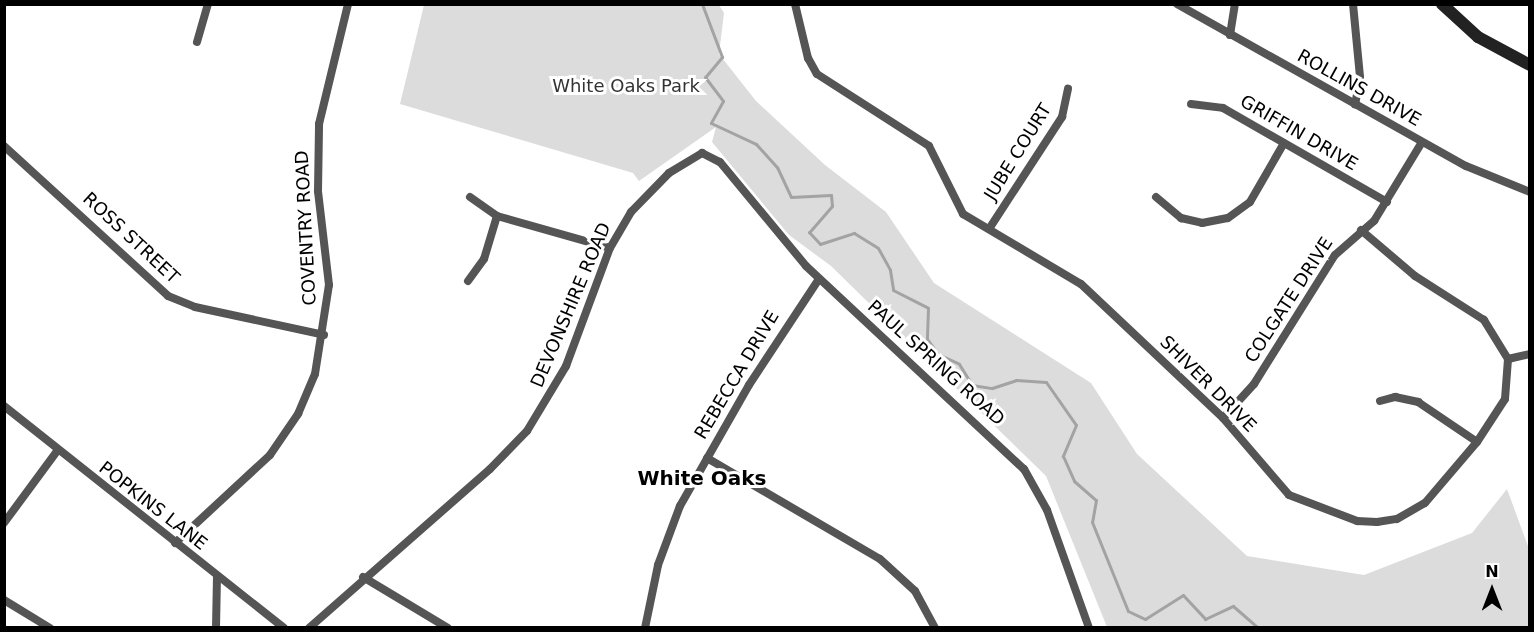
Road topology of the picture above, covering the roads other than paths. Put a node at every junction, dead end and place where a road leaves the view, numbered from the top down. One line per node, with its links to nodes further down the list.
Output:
1 (208, 4): 9 (street)
2 (348, 4): 28 (street, COVENTRY ROAD)
3 (795, 4): 23 (street, SHIVER DRIVE)
4 (1177, 4): 8 (street, ROLLINS DRIVE)
5 (1235, 4): 8 (street)
6 (1353, 4): 13 (street)
7 (1442, 4): 10 (street)
8 (1230, 35): 13 (street, ROLLINS DRIVE)
9 (197, 42)
10 (1530, 65)
11 (1068, 89): 23 (street, JUBE COURT)
12 (1191, 104): 15 (street, GRIFFIN DRIVE)
13 (1355, 105): 14 (street, ROLLINS DRIVE)
14 (1422, 142): 18 (street, ROLLINS DRIVE); 21 (street, COLGATE DRIVE)
15 (1284, 143): 19 (street); 21 (street, GRIFFIN DRIVE)
16 (4, 146): 28 (street, ROSS STREET)
17 (710, 154): 25 (street, DEVONSHIRE ROAD); 26 (street, PAUL SPRING ROAD)
18 (1530, 192)
19 (1156, 196)
20 (470, 197): 22 (street)
21 (1387, 202): 24 (street, COLGATE DRIVE)
22 (497, 216): 25 (street); 27 (street)
23 (989, 229): 33 (street, SHIVER DRIVE)
24 (1361, 230): 30 (street); 33 (street, COLGATE DRIVE)
25 (610, 248): 40 (street, DEVONSHIRE ROAD)
26 (819, 279): 36 (street, REBECCA DRIVE); 49 (street, PAUL SPRING ROAD)
27 (468, 281)
28 (324, 335): 38 (street, COVENTRY ROAD)
29 (1530, 354): 30 (street)
30 (1508, 359): 34 (street, SHIVER DRIVE)
31 (1380, 401): 34 (street)
32 (4, 406): 35 (street, POPKINS LANE)
33 (1223, 418): 34 (street, SHIVER DRIVE)
34 (1477, 442)
35 (57, 451): 37 (street); 38 (street, POPKINS LANE)
36 (707, 458): 47 (street, REBECCA DRIVE); 48 (street)
37 (4, 523)
38 (175, 543): 39 (street, POPKINS LANE)
39 (217, 576): 43 (street); 44 (street, POPKINS LANE)
40 (363, 577): 45 (street, DEVONSHIRE ROAD); 46 (street)
41 (4, 600): 42 (street)
42 (50, 627)
43 (216, 627)
44 (284, 627)
45 (309, 627)
46 (448, 627)
47 (645, 627)
48 (935, 627)
49 (1089, 627)

